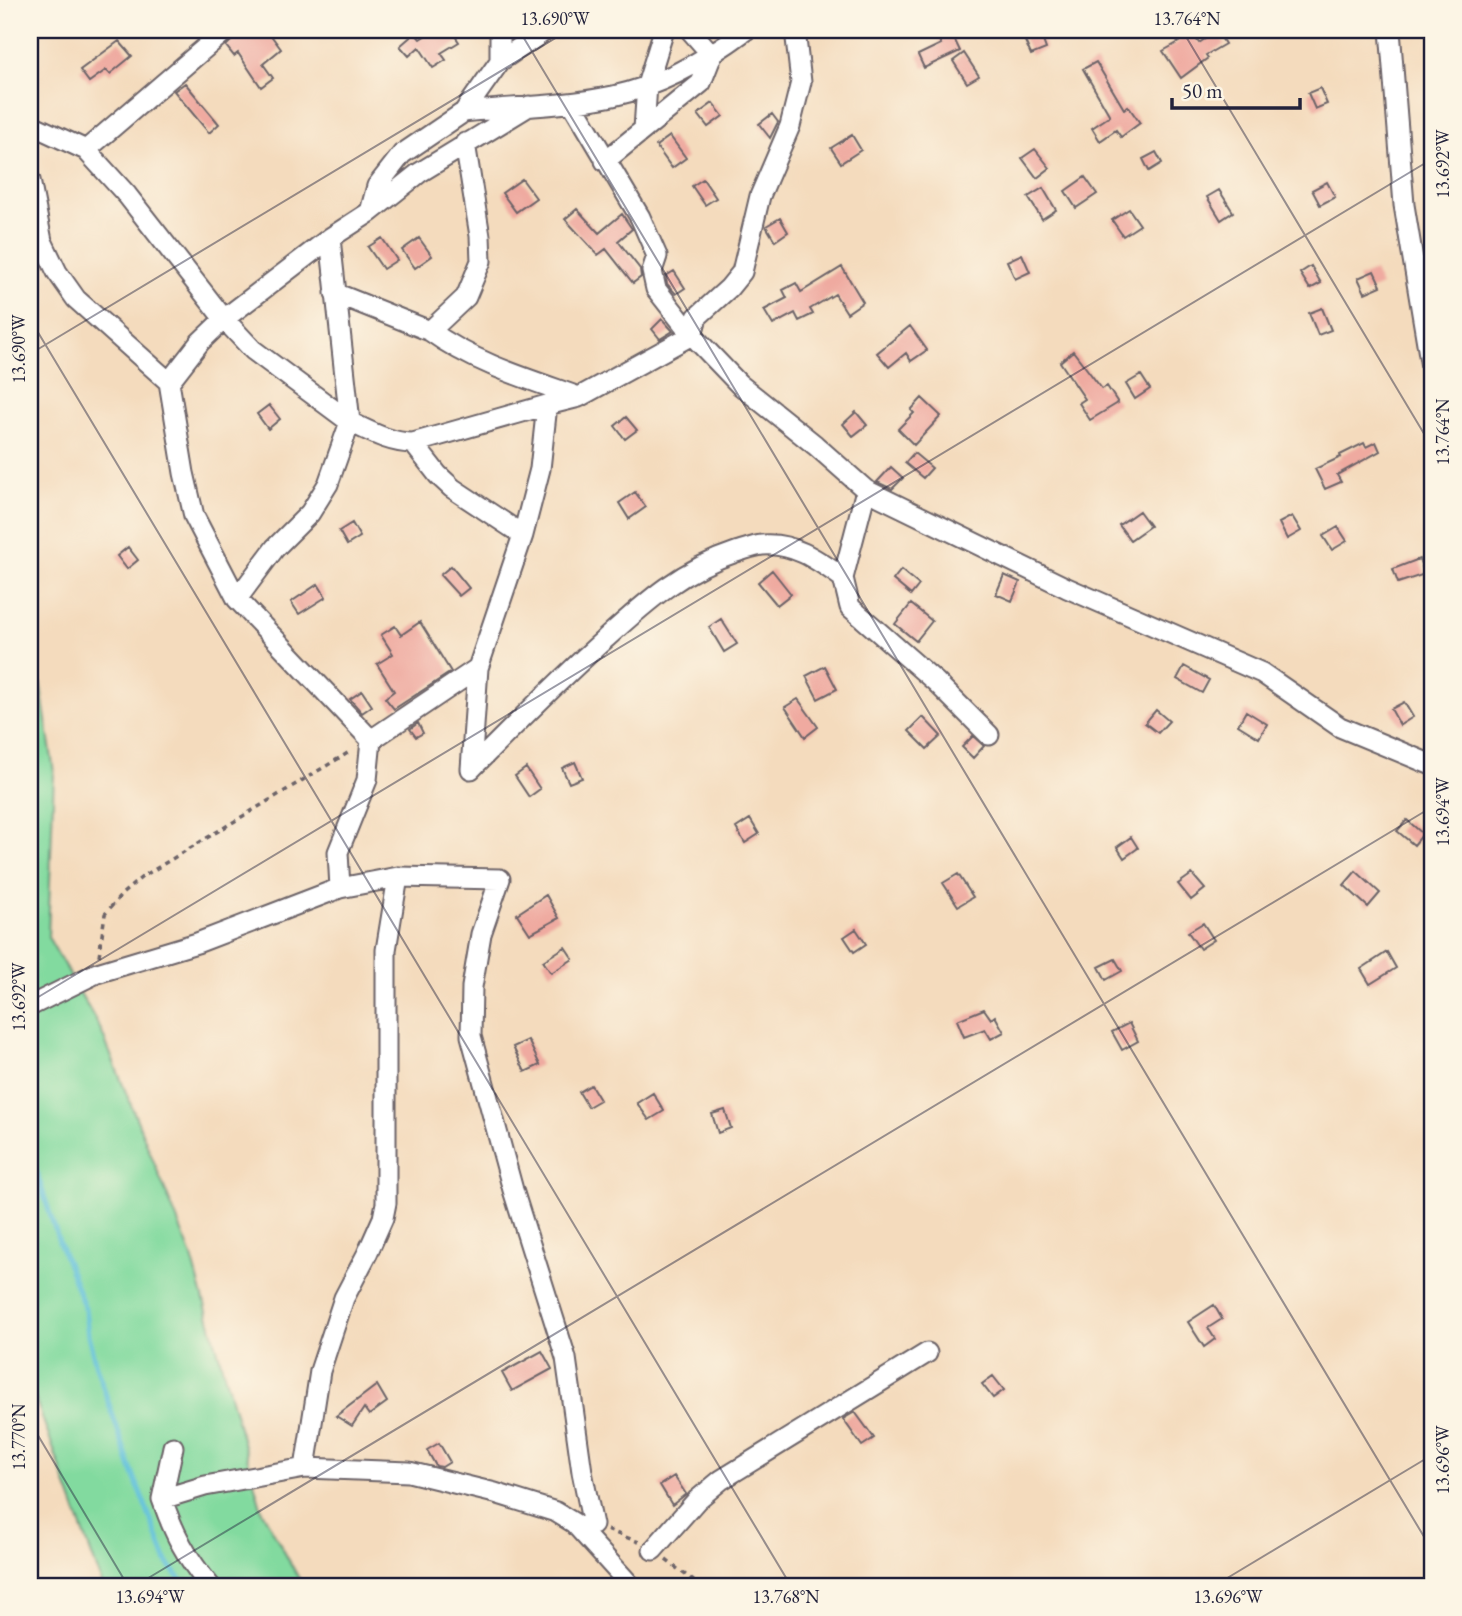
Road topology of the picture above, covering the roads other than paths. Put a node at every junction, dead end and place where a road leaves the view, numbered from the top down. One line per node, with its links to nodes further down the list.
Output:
1 (226, 30): 18 (street)
2 (500, 30): 10 (street)
3 (546, 30): 10 (street)
4 (664, 30): 11 (street)
5 (690, 30): 9 (street)
6 (746, 30): 9 (street)
7 (795, 30): 26 (street)
8 (1390, 30): 27 (street)
9 (712, 55): 11 (street); 16 (street)
10 (500, 61): 14 (street)
11 (647, 86): 12 (street); 16 (street)
12 (572, 103): 13 (street); 19 (street)
13 (528, 106): 14 (street); 17 (street)
14 (464, 112): 21 (street)
15 (30, 124): 18 (street)
16 (644, 130): 19 (street)
17 (465, 143): 21 (street); 25 (street)
18 (86, 149): 24 (street)
19 (605, 161): 26 (street)
20 (30, 180): 28 (street)
21 (370, 212): 22 (street)
22 (331, 238): 23 (street); 24 (street)
23 (335, 293): 25 (street); 31 (street)
24 (224, 319): 28 (street); 31 (street)
25 (429, 331): 29 (street)
26 (692, 335): 29 (street); 33 (street)
27 (1432, 373)
28 (169, 382): 36 (street)
29 (579, 397): 30 (street)
30 (547, 405): 32 (street); 34 (street)
31 (351, 422): 32 (street); 36 (street)
32 (413, 443): 34 (street)
33 (866, 490): 35 (street); 40 (street)
34 (523, 535): 37 (street)
35 (843, 579): 37 (street); 38 (street)
36 (237, 599): 39 (street)
37 (478, 668): 39 (street)
38 (989, 735)
39 (371, 740): 42 (street)
40 (1432, 765)
41 (398, 877): 42 (street); 46 (street); 48 (street)
42 (340, 888): 43 (street)
43 (30, 1006)
44 (927, 1353): 49 (street)
45 (173, 1447): 47 (street)
46 (305, 1468): 47 (street); 51 (street)
47 (162, 1499): 50 (street)
48 (593, 1525)
49 (653, 1550)
50 (210, 1586)
51 (631, 1586)

